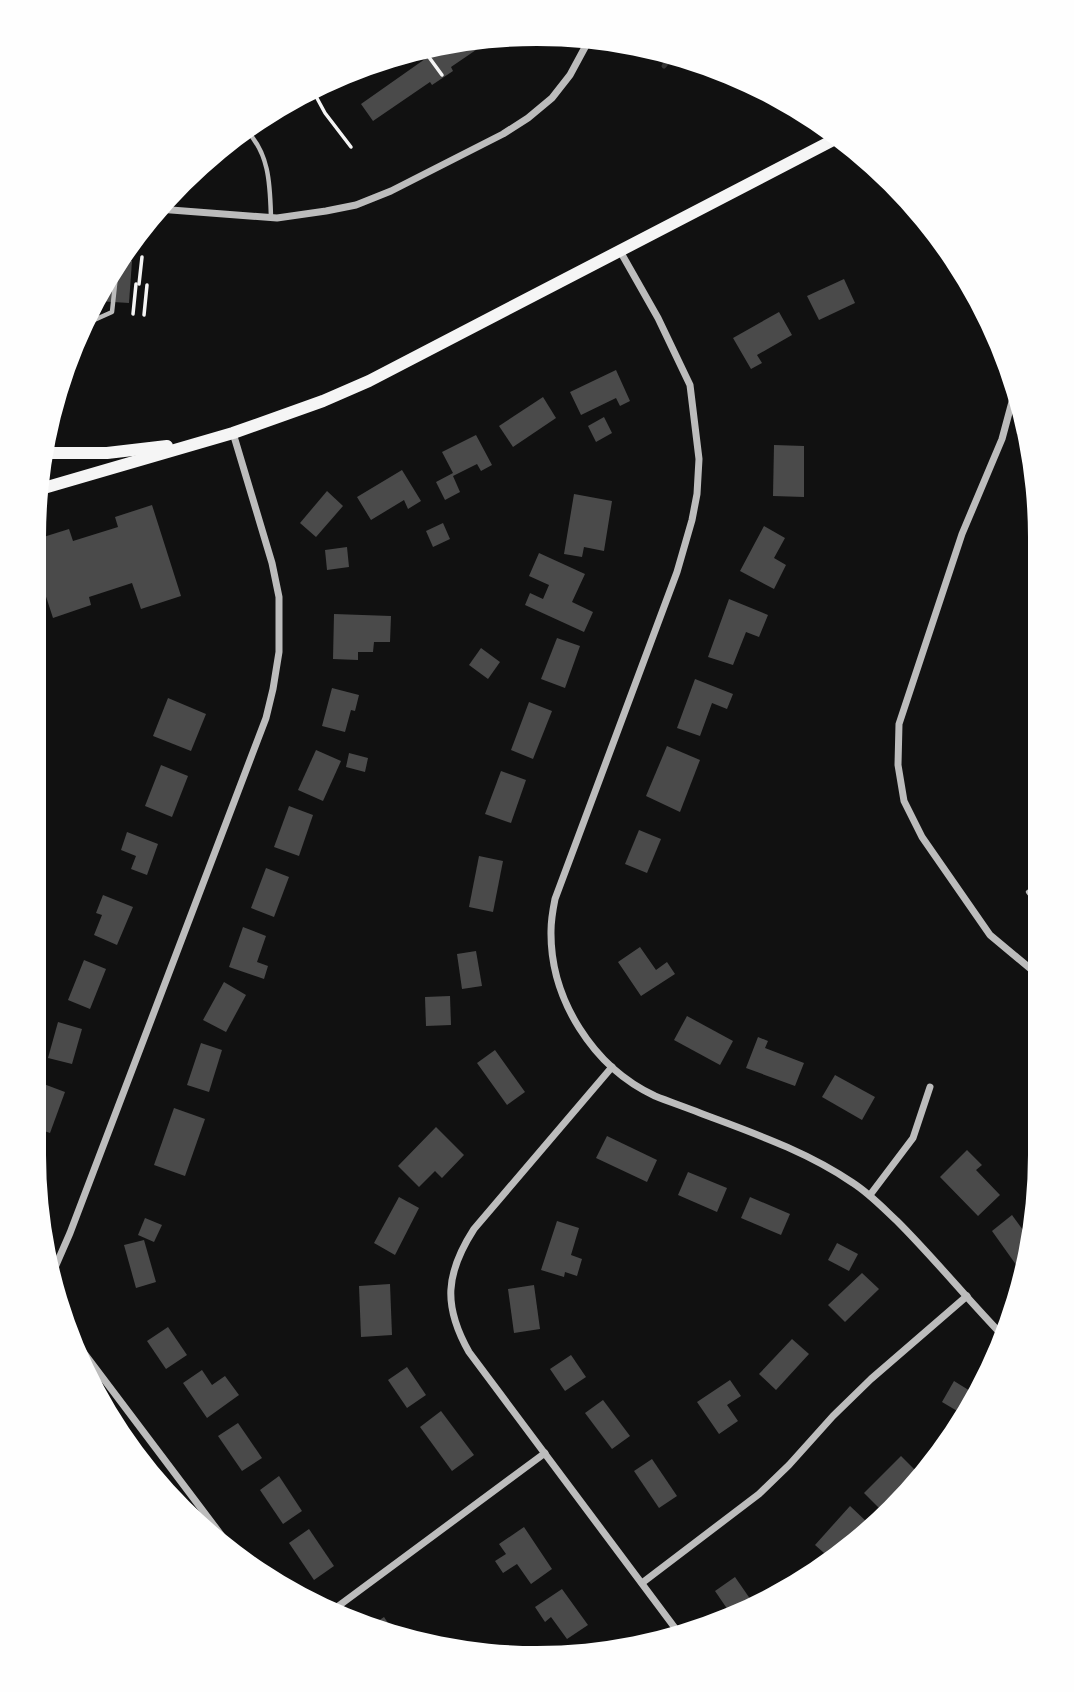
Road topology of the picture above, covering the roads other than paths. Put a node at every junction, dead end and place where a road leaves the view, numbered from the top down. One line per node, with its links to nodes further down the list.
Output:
1 (584, 48): 5 (street)
2 (252, 137): 5 (lane)
3 (829, 142): 6 (main road)
4 (170, 210): 5 (street)
5 (271, 218)
6 (620, 251): 10 (main road); 15 (street)
7 (115, 285): 8 (lane)
8 (97, 319)
9 (1012, 410): 14 (street)
10 (233, 433): 11 (main road); 18 (street)
11 (199, 443): 12 (main road); 13 (main road)
12 (53, 453)
13 (49, 487)
14 (1028, 967)
15 (612, 1067): 17 (street); 22 (street)
16 (930, 1087): 17 (street)
17 (870, 1195): 19 (street)
18 (57, 1261)
19 (967, 1296): 20 (street); 24 (street)
20 (996, 1328)
21 (92, 1364): 23 (street)
22 (545, 1453): 24 (street); 25 (street)
23 (215, 1526)
24 (642, 1583): 26 (street)
25 (340, 1605)
26 (674, 1627)

